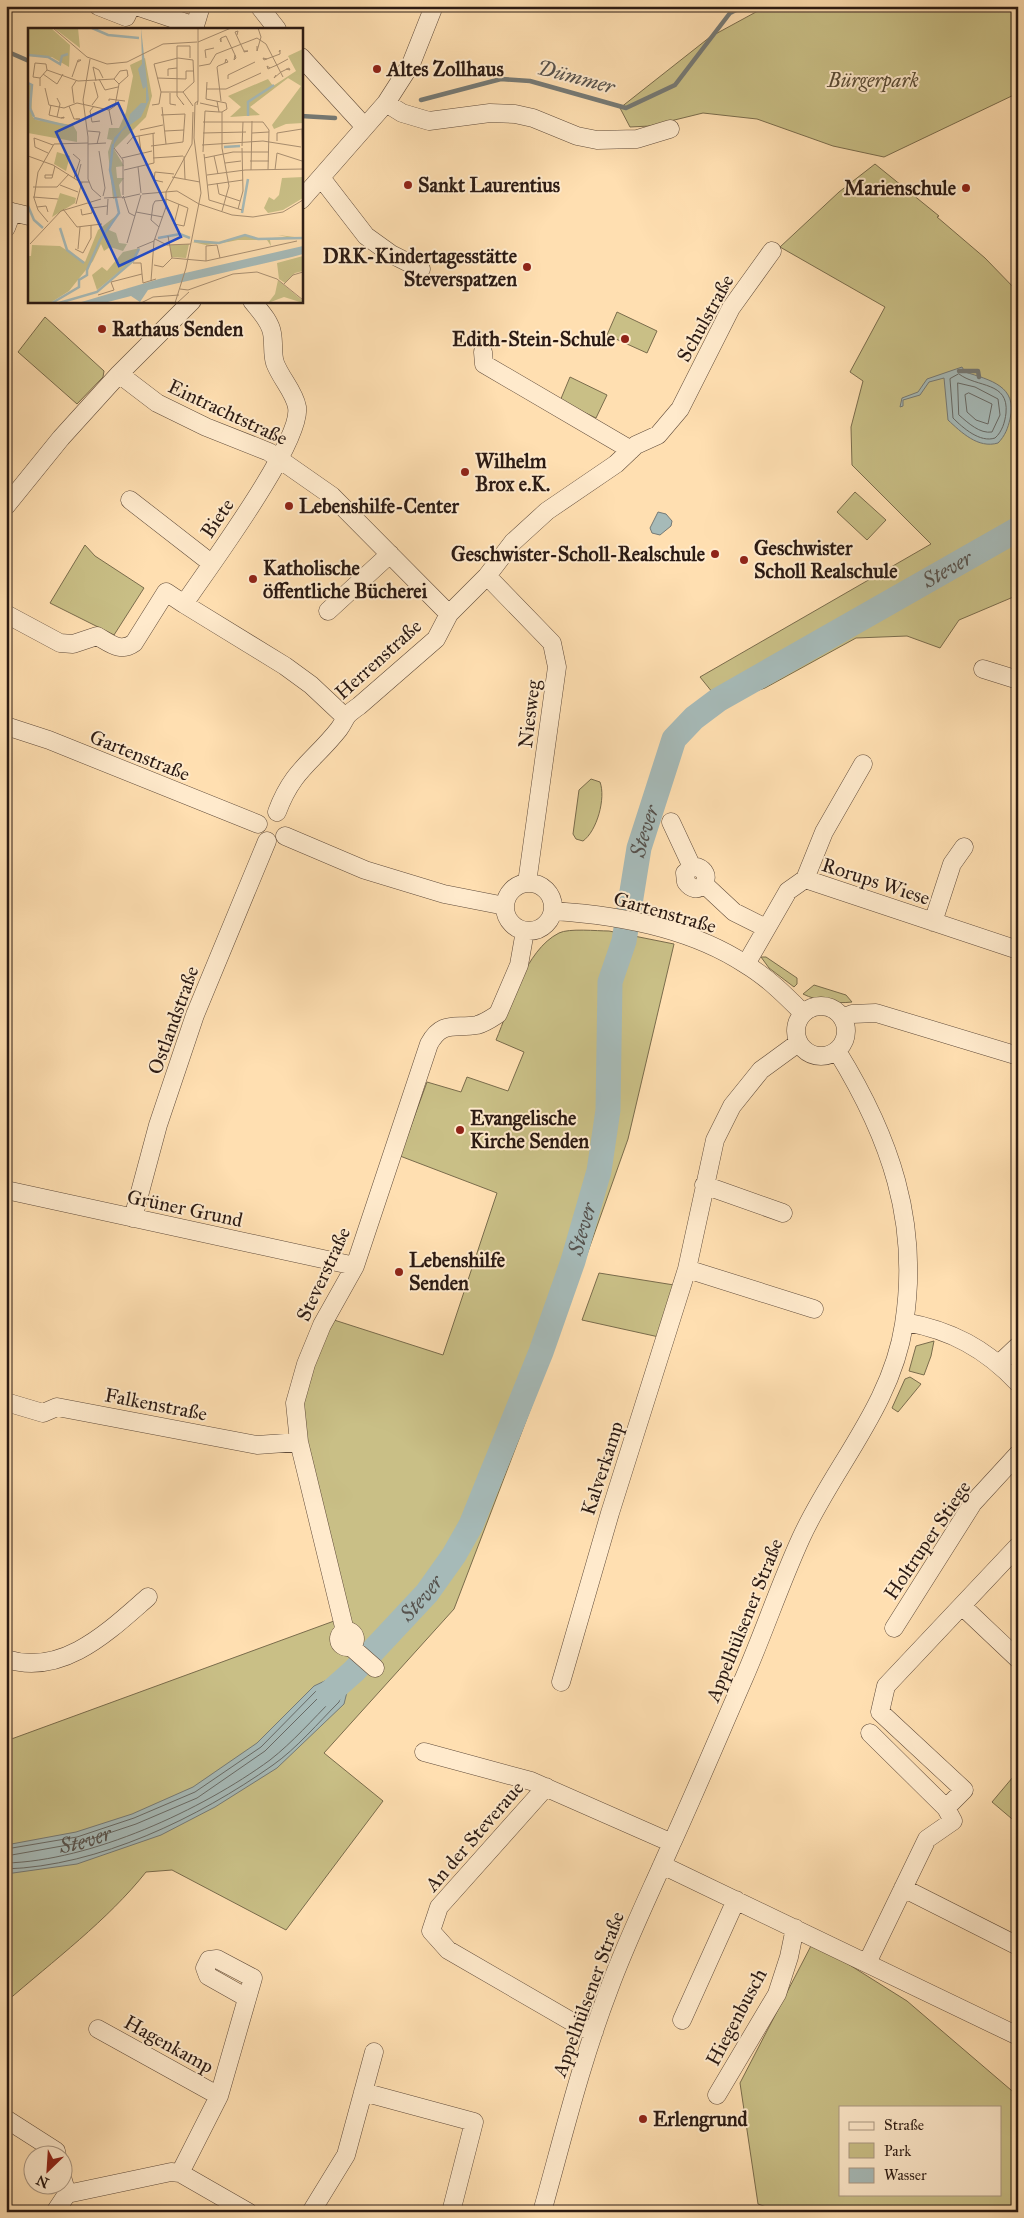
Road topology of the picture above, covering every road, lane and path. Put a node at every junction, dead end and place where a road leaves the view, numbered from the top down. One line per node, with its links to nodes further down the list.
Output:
1 (98, 6): 2 (street)
2 (130, 6)
3 (136, 6): 7 (street)
4 (201, 6): 7 (street)
5 (259, 6): 8 (street)
6 (434, 6): 10 (street)
7 (194, 27)
8 (276, 28)
9 (302, 58): 11 (street)
10 (386, 103): 11 (street); 12 (street)
11 (364, 127): 13 (street)
12 (670, 130)
13 (322, 179): 14 (street); 16 (street)
14 (302, 199)
15 (772, 251): 21 (street, Schulstraße)
16 (421, 269)
17 (253, 302): 22 (street, Biete)
18 (182, 304): 20 (street)
19 (483, 352): 21 (street)
20 (120, 374): 22 (street, Eintrachtstraße); 24 (street)
21 (633, 447): 27 (street, Herrenstraße)
22 (279, 459): 25 (street, Eintrachtstraße); 26 (street, Biete)
23 (130, 500): 26 (street, Biete)
24 (6, 506)
25 (390, 554): 29 (street); 31 (street, Eintrachtstraße)
26 (211, 564): 28 (street)
27 (487, 576): 31 (street, Herrenstraße); 44 (street, Niesweg)
28 (184, 604): 30 (street); 34 (street)
29 (328, 611)
30 (6, 614)
31 (449, 614): 34 (street, Herrenstraße)
32 (983, 669): 33 (street)
33 (1018, 680)
34 (344, 716): 37 (street, Herrenstraße)
35 (6, 726): 39 (street, Gartenstraße)
36 (863, 764): 43 (street, Rorups Wiese)
37 (277, 812): 39 (street); 40 (street)
38 (671, 822): 48 (street)
39 (258, 824): 41 (street)
40 (285, 836): 41 (street); 45 (street)
41 (267, 841): 60 (street, Ostlandstraße)
42 (964, 847): 47 (street, Rorups Wiese)
43 (805, 879): 47 (street, Rorups Wiese); 48 (street, Rorups Wiese)
44 (527, 883): 45 (street); 46 (street)
45 (504, 906): 49 (street)
46 (553, 911): 49 (street); 51 (street, Gartenstraße)
47 (933, 922): 50 (street, Rorups Wiese)
48 (766, 928): 51 (street, Rorups Wiese)
49 (525, 931): 61 (street, Steverstraße)
50 (1018, 950)
51 (746, 964): 52 (street, Gartenstraße)
52 (803, 1013): 53 (street); 54 (street)
53 (842, 1018): 55 (street); 56 (street)
54 (798, 1043): 55 (street); 57 (street, Kalverkamp)
55 (836, 1050): 64 (street, Appelhülsener Straße)
56 (1018, 1056)
57 (704, 1185): 59 (street); 62 (street, Kalverkamp)
58 (6, 1190): 60 (street, Grüner Grund)
59 (783, 1213)
60 (133, 1218): 61 (street, Grüner Grund)
61 (355, 1266): 69 (street, Steverstraße)
62 (687, 1269): 63 (street); 78 (street, Kalverkamp)
63 (814, 1309)
64 (905, 1322): 66 (street); 83 (street, Appelhülsener Straße)
65 (1018, 1346): 66 (street)
66 (1000, 1363): 67 (street)
67 (1018, 1383)
68 (6, 1402): 69 (street, Falkenstraße)
69 (299, 1442): 77 (street, Steverstraße)
70 (1018, 1454): 74 (street, Holtruper Stiege)
71 (1018, 1546): 73 (street)
72 (148, 1597): 75 (street)
73 (962, 1606): 76 (street); 82 (street)
74 (894, 1628)
75 (6, 1659)
76 (1018, 1659)
77 (375, 1668)
78 (561, 1682)
79 (870, 1733): 82 (street)
80 (424, 1752): 81 (street, An der Steveraue)
81 (546, 1786): 83 (street, An der Steveraue); 93 (street, An der Steveraue)
82 (946, 1808): 85 (street)
83 (672, 1843): 84 (street, Appelhülsener Straße)
84 (662, 1864): 86 (street); 93 (street, Appelhülsener Straße)
85 (902, 1888): 88 (street); 89 (street)
86 (736, 1900): 87 (street); 91 (street)
87 (795, 1928): 89 (street); 97 (street, Hiegenbusch)
88 (1018, 1946)
89 (867, 1963): 94 (street)
90 (247, 1998): 98 (street, Hagenkamp)
91 (682, 2020)
92 (98, 2029): 98 (street, Hagenkamp)
93 (594, 2032): 108 (street, Appelhülsener Straße)
94 (1018, 2036)
95 (374, 2052): 96 (street)
96 (363, 2092): 106 (street); 107 (street)
97 (717, 2095)
98 (219, 2096): 101 (street, Hagenkamp)
99 (6, 2119): 100 (street)
100 (48, 2146)
101 (180, 2173): 102 (street); 105 (street)
102 (72, 2193)
103 (66, 2196): 104 (street)
104 (55, 2212)
105 (248, 2212)
106 (311, 2212)
107 (450, 2212)
108 (542, 2212)

